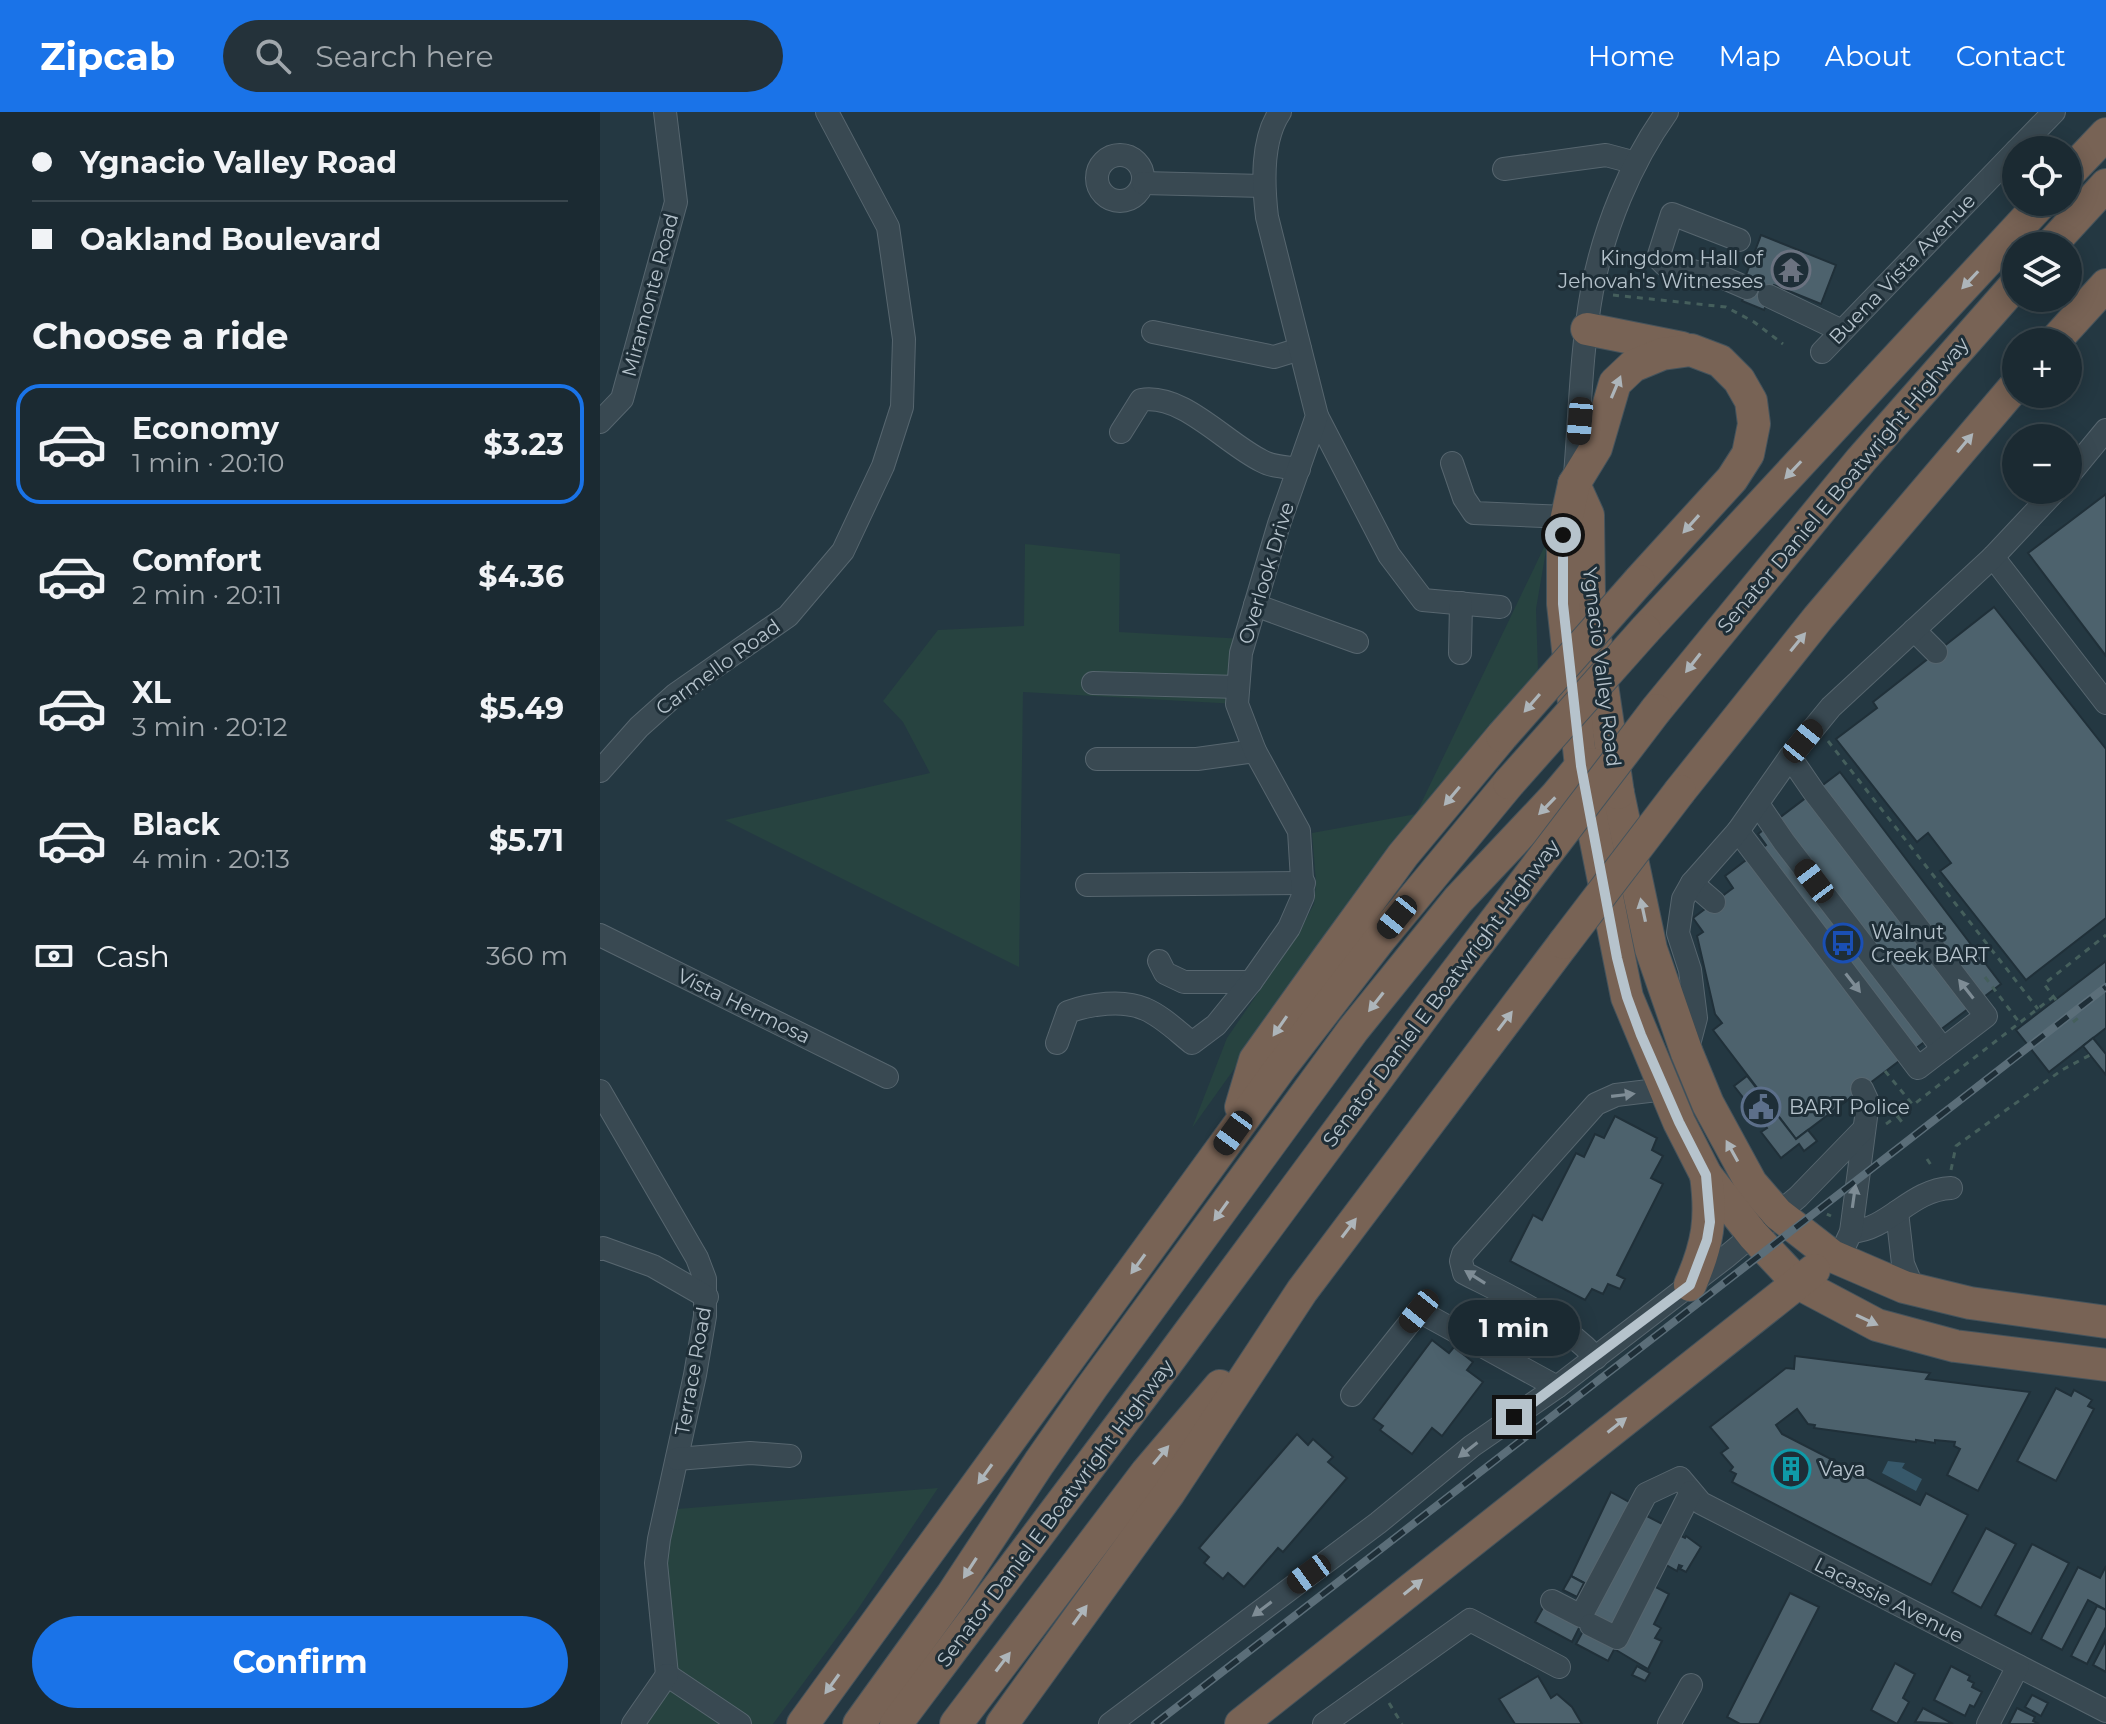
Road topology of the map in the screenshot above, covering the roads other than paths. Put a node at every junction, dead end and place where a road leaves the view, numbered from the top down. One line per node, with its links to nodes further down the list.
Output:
1 (665, 112): 31 (street, Miramonte Road)
2 (827, 112): 55 (street, Carmello Road)
3 (1280, 112): 14 (street)
4 (1667, 112): 9 (street)
5 (2054, 112): 7 (street, Buena Vista Avenue)
6 (2106, 134): 8 (highway)
7 (2031, 136)
8 (2082, 159)
9 (1636, 163): 11 (street); 23 (street)
10 (2002, 166): 24 (street, Buena Vista Avenue)
11 (1504, 169)
12 (1143, 183): 14 (street)
13 (2106, 185): 16 (highway)
14 (1263, 186): 26 (street)
15 (2029, 216): 74 (highway, one-way to 74, bridge)
16 (2063, 232)
17 (1739, 240): 19 (street)
18 (2106, 285): 22 (highway)
19 (1747, 288)
20 (1769, 296): 24 (street)
21 (2002, 300): 106 (highway, Senator Daniel E Boatwright Highway, one-way to 106, bridge)
22 (2067, 328)
23 (1587, 329): 27 (highway); 37 (street)
24 (1842, 331): 28 (street, Buena Vista Avenue)
25 (1153, 332): 26 (street)
26 (1300, 349): 30 (street)
27 (1691, 350): 37 (highway, one-way to 27); 74 (highway, one-way to 74, bridge)
28 (1822, 352)
29 (2002, 401): 85 (highway, one-way to 29, bridge)
30 (1317, 416): 36 (street, Overlook Drive); 41 (street)
31 (600, 422)
32 (2106, 430): 34 (street)
33 (1121, 432): 36 (street)
34 (2082, 459)
35 (1452, 463): 39 (street)
36 (1299, 469): 42 (street, Overlook Drive)
37 (1574, 484): 39 (highway, Ygnacio Valley Road); 56 (highway, Ygnacio Valley Road)
38 (2043, 504): 40 (street)
39 (1567, 517): 54 (highway, Ygnacio Valley Road)
40 (1993, 557): 44 (street); 50 (street)
41 (1461, 603): 43 (street); 47 (street)
42 (1255, 605): 45 (street); 49 (street, Overlook Drive)
43 (1500, 607)
44 (1914, 630): 46 (street); 52 (street)
45 (1357, 642)
46 (1936, 652)
47 (1460, 653)
48 (1093, 683): 49 (street)
49 (1238, 687): 51 (street, Overlook Drive)
50 (2106, 703)
51 (1255, 751): 53 (street); 59 (street, Overlook Drive)
52 (1790, 757): 57 (street); 67 (street, one-way to 52)
53 (1097, 759)
54 (1581, 766): 56 (highway); 70 (highway, Ygnacio Valley Road); 105 (highway, one-way to 105)
55 (600, 771)
56 (1618, 793): 68 (highway, Ygnacio Valley Road, one-way to 56)
57 (1758, 804): 58 (street); 67 (street)
58 (1738, 831): 60 (street); 67 (street, one-way to 67)
59 (1304, 883): 61 (street); 65 (street, Overlook Drive)
60 (1692, 883): 62 (street); 68 (street)
61 (1087, 885)
62 (1714, 902)
63 (600, 935): 69 (street, Vista Hermosa)
64 (1159, 961): 65 (street)
65 (1251, 982): 66 (street, Overlook Drive)
66 (1057, 1043)
67 (1943, 1049)
68 (1687, 1053): 77 (highway, Ygnacio Valley Road, one-way to 68)
69 (887, 1077)
70 (1665, 1089): 75 (highway, Ygnacio Valley Road); 88 (street, one-way to 70)
71 (1862, 1089): 73 (street)
72 (600, 1091): 86 (street, Terrace Road)
73 (1870, 1130): 77 (street); 80 (street, one-way to 73)
74 (1233, 1133): 104 (highway, one-way to 104)
75 (1706, 1175): 79 (highway, Ygnacio Valley Road); 83 (highway)
76 (1951, 1181): 78 (street)
77 (1793, 1210): 79 (street); 80 (highway, Ygnacio Valley Road)
78 (1897, 1212): 80 (street); 84 (street)
79 (1753, 1235): 82 (highway, Ygnacio Valley Road); 83 (street)
80 (1840, 1235): 82 (highway); 84 (highway, Ygnacio Valley Road)
81 (600, 1249): 86 (street)
82 (1798, 1283): 89 (highway, Ygnacio Valley Road, one-way to 89); 110 (highway, one-way to 82)
83 (1690, 1285): 88 (street)
84 (1914, 1290): 87 (highway, Ygnacio Valley Road)
85 (1302, 1291): 107 (highway, one-way to 85); 108 (highway, one-way to 85)
86 (707, 1297): 93 (street, Terrace Road)
87 (2106, 1322)
88 (1596, 1358): 90 (street)
89 (2106, 1365)
90 (1557, 1387): 91 (street); 109 (street, one-way to 109)
91 (1352, 1395)
92 (790, 1456): 93 (street)
93 (677, 1459): 99 (street, Terrace Road)
94 (1686, 1485): 95 (street); 96 (street); 97 (street, Lacassie Avenue)
95 (1552, 1601)
96 (1591, 1625)
97 (2018, 1666): 101 (street, Lacassie Avenue); 113 (street)
98 (1559, 1667): 111 (street)
99 (675, 1681): 102 (street); 103 (street)
100 (1691, 1685): 112 (street)
101 (2105, 1708)
102 (633, 1724)
103 (740, 1724)
104 (803, 1724)
105 (859, 1724)
106 (896, 1724)
107 (956, 1724)
108 (1002, 1724)
109 (1110, 1724)
110 (1241, 1724)
111 (1324, 1724)
112 (1669, 1724)
113 (1988, 1724)

